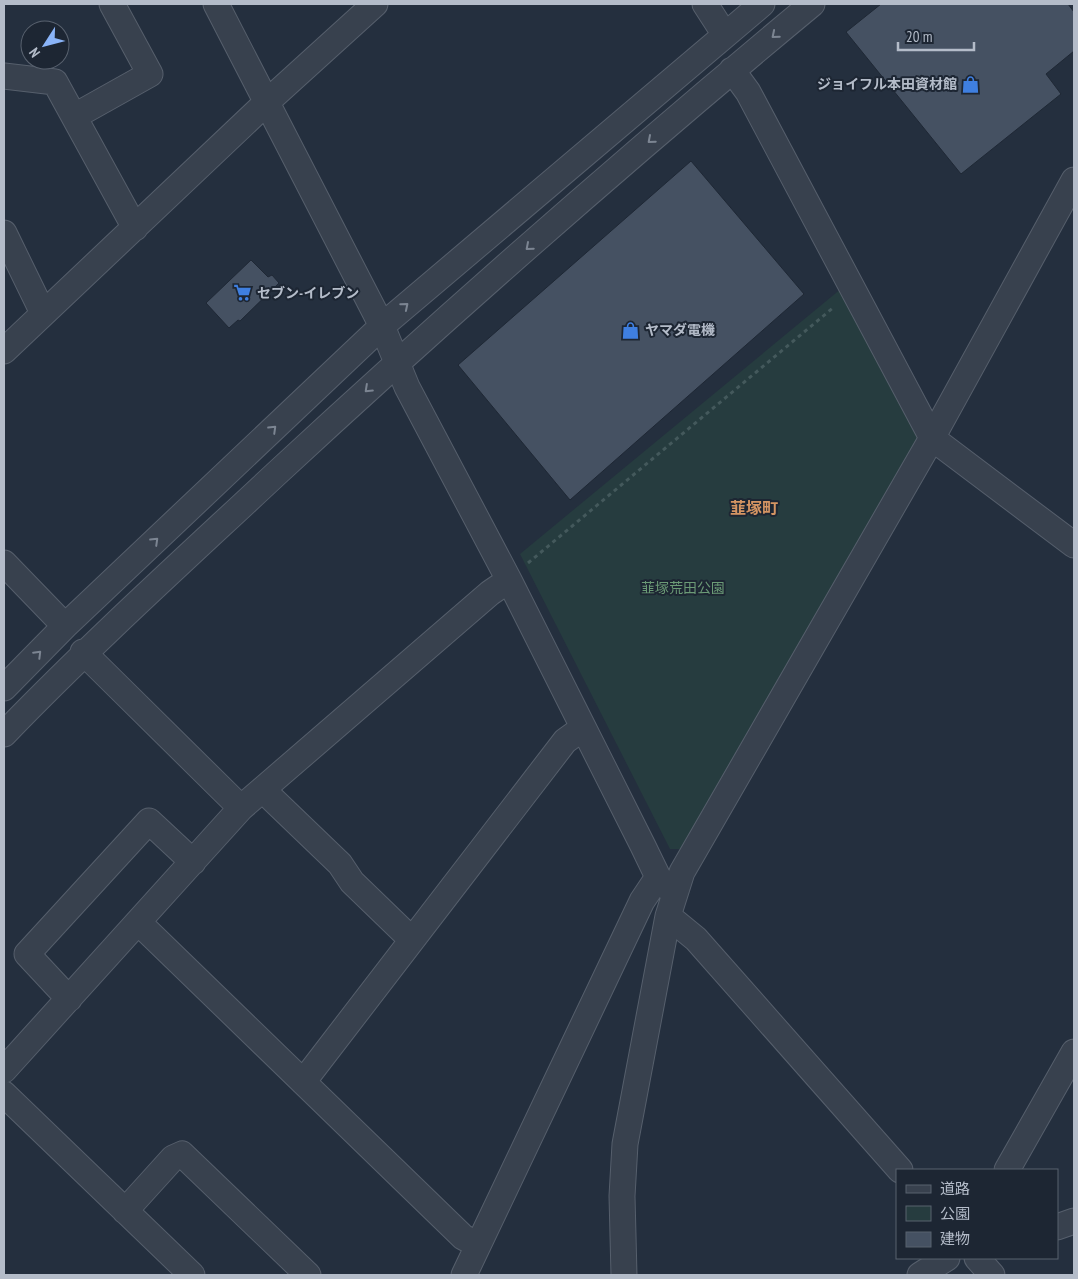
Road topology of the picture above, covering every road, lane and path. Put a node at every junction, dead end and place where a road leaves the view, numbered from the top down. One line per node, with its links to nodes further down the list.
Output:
1 (112, 4): 11 (street)
2 (216, 4): 10 (street)
3 (375, 4): 10 (street)
4 (705, 4): 7 (street)
5 (762, 4): 7 (street)
6 (812, 4): 8 (street, one-way to 8)
7 (725, 35): 17 (street, one-way to 7)
8 (732, 70): 19 (street, one-way to 19); 20 (street)
9 (4, 76): 11 (street)
10 (267, 102): 13 (street); 17 (street)
11 (75, 116): 13 (street)
12 (1074, 180): 20 (street)
13 (134, 228): 16 (street)
14 (4, 233): 16 (street)
15 (839, 303): 23 (path)
16 (43, 313): 18 (street)
17 (382, 326): 19 (street); 24 (street, one-way to 17)
18 (4, 351)
19 (397, 362): 23 (street); 25 (street, one-way to 25)
20 (932, 438): 21 (street); 32 (street)
21 (1074, 545)
22 (4, 563): 24 (street)
23 (509, 580): 27 (street); 29 (street)
24 (65, 626): 26 (street, one-way to 24)
25 (83, 652): 28 (street); 30 (street)
26 (4, 688)
27 (582, 728): 32 (street); 34 (street)
28 (4, 734)
29 (264, 791): 30 (street); 34 (street)
30 (241, 808): 31 (street)
31 (193, 862): 33 (street); 35 (street)
32 (667, 896): 40 (street); 45 (street); 51 (street)
33 (138, 922): 35 (street); 38 (street)
34 (412, 940): 38 (street)
35 (69, 999): 37 (street)
36 (1074, 1052): 41 (street)
37 (4, 1070)
38 (303, 1082): 45 (street)
39 (4, 1094): 42 (street)
40 (899, 1169)
41 (1008, 1169)
42 (125, 1212): 48 (street); 49 (street)
43 (1074, 1221): 44 (street)
44 (1058, 1227)
45 (478, 1245): 50 (street)
46 (945, 1259): 52 (street)
47 (978, 1259): 53 (street)
48 (192, 1275)
49 (308, 1275)
50 (464, 1275)
51 (624, 1275)
52 (920, 1275)
53 (992, 1275)

